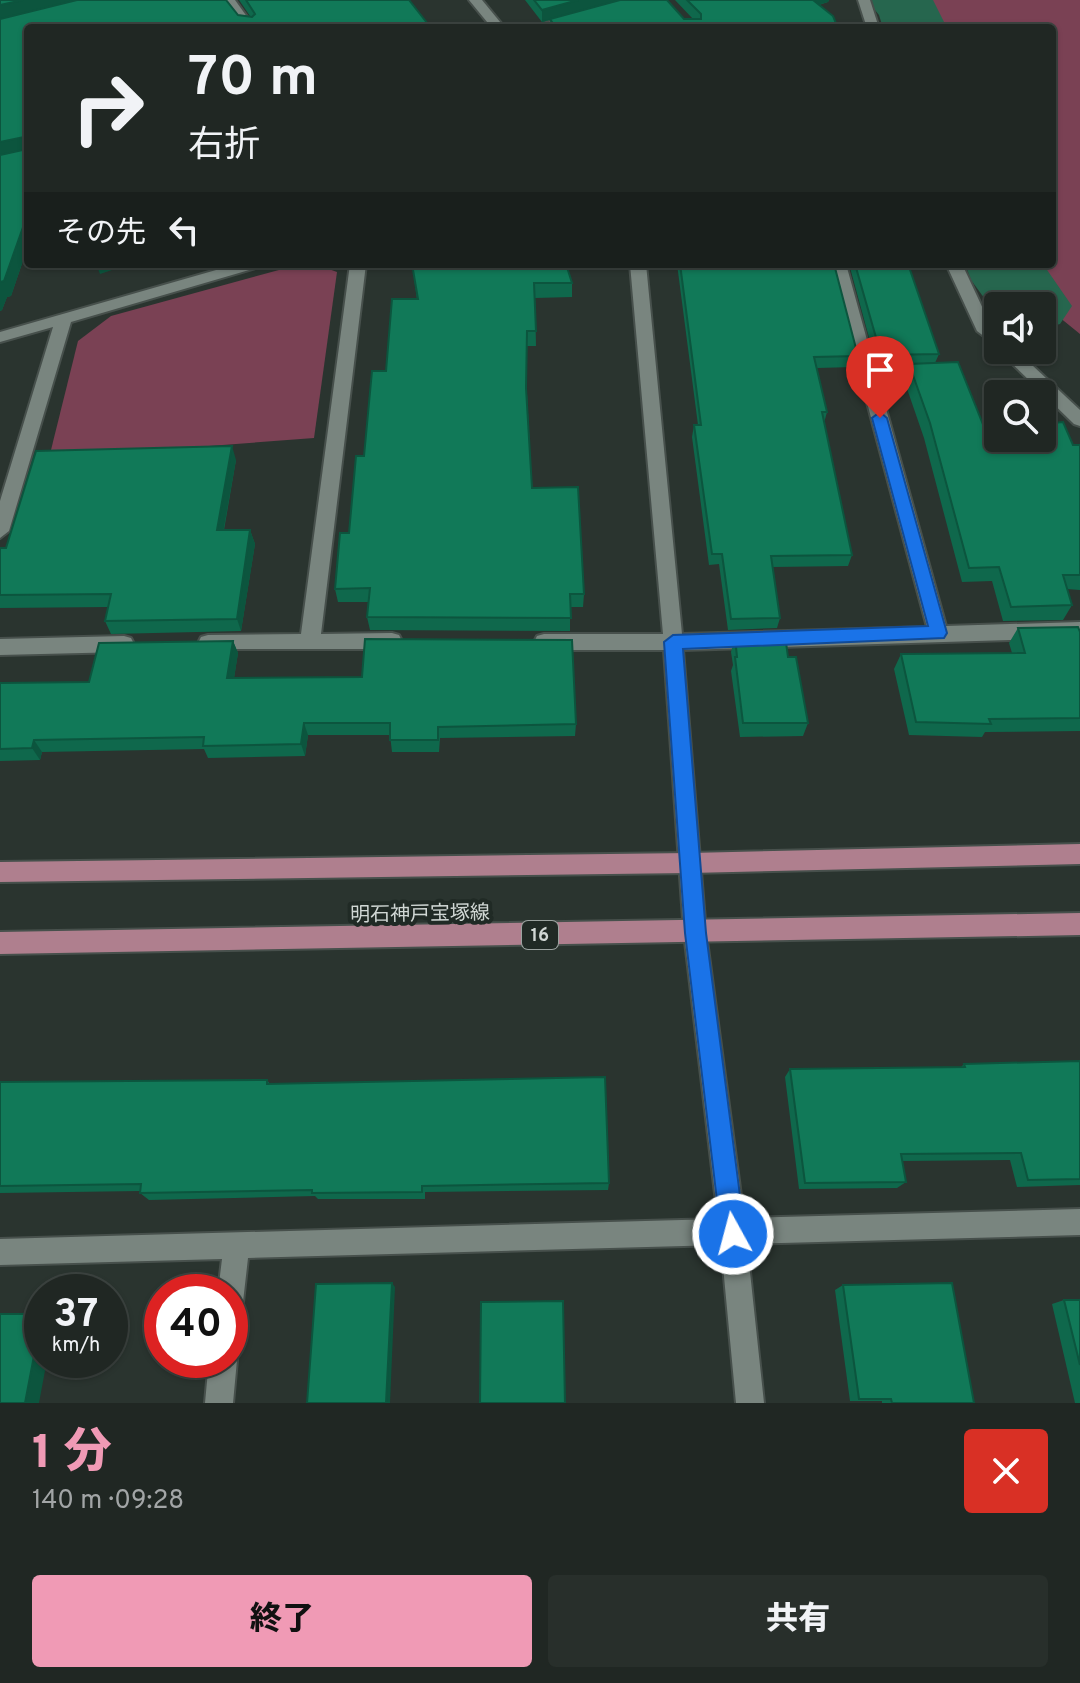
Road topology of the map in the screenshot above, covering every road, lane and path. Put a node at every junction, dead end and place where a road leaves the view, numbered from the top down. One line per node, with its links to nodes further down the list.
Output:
1 (229, 0): 5 (street)
2 (475, 0): 6 (street)
3 (864, 0): 8 (street)
4 (582, 16): 7 (street)
5 (246, 24)
6 (496, 24)
7 (552, 24)
8 (872, 24)
9 (240, 268): 14 (street)
10 (357, 268): 22 (street)
11 (638, 268): 25 (street)
12 (839, 268): 21 (street)
13 (956, 268): 15 (street)
14 (64, 318): 16 (street); 19 (street)
15 (984, 329)
16 (0, 337)
17 (1021, 364): 18 (street)
18 (1080, 420)
19 (0, 531)
20 (1080, 630): 21 (street)
21 (938, 633): 25 (street)
22 (310, 641): 23 (street); 26 (street)
23 (405, 641)
24 (531, 642): 25 (street)
25 (673, 642): 30 (street)
26 (186, 643)
27 (139, 644): 28 (street)
28 (0, 647)
29 (1080, 854): 30 (main road)
30 (690, 863): 31 (main road); 33 (street)
31 (0, 872)
32 (1080, 924): 33 (main road, 明石神戸宝塚線 / 16)
33 (695, 933): 34 (main road, 明石神戸宝塚線 / 16); 36 (street)
34 (0, 943)
35 (1080, 1222): 36 (street)
36 (733, 1234): 37 (street); 42 (street)
37 (236, 1246): 38 (street); 39 (street)
38 (0, 1252)
39 (233, 1274)
40 (221, 1378): 41 (street)
41 (219, 1403)
42 (750, 1403)

